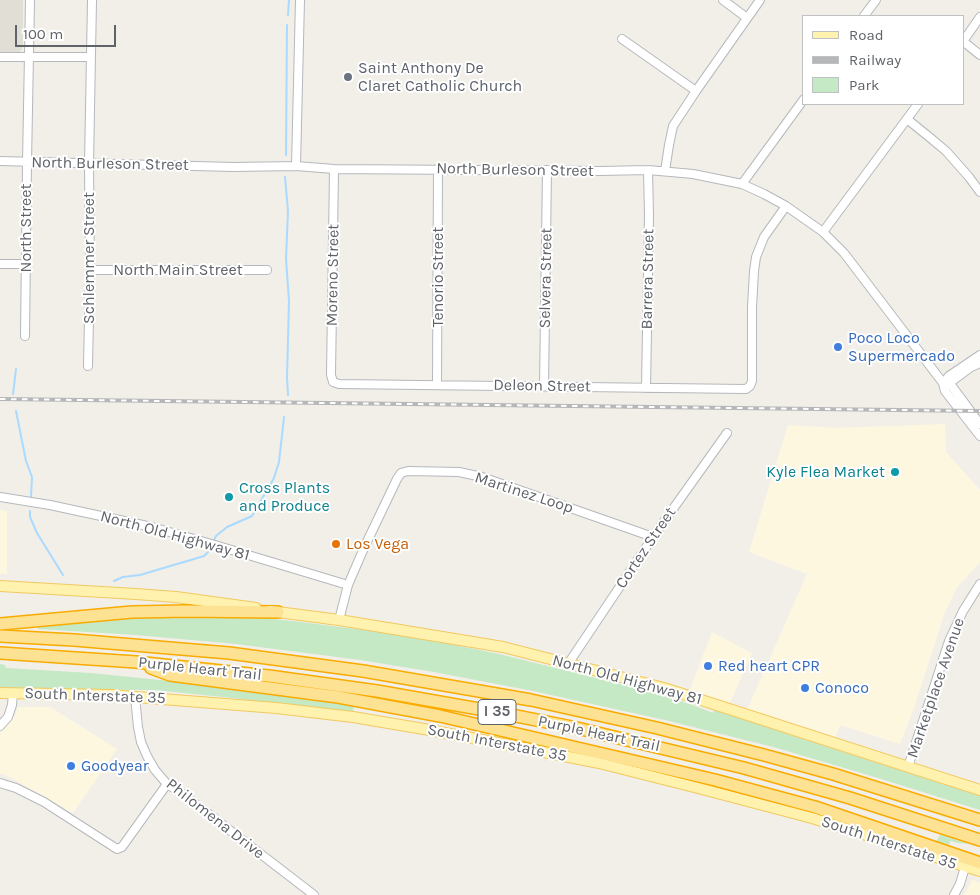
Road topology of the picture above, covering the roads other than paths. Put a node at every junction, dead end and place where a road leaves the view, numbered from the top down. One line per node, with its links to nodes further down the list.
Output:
1 (30, 0): 15 (street, North Street)
2 (92, 0): 16 (street, Schlemmer Street)
3 (300, 0): 24 (street)
4 (723, 0): 8 (street)
5 (760, 0): 8 (street)
6 (876, 0): 7 (street)
7 (865, 15)
8 (747, 18): 17 (street)
9 (980, 18): 11 (street)
10 (622, 39): 17 (street)
11 (965, 40)
12 (965, 42): 13 (street)
13 (980, 55)
14 (0, 57): 15 (street)
15 (29, 57): 16 (street); 22 (street, North Street)
16 (91, 58): 23 (street, Schlemmer Street)
17 (696, 91): 29 (street)
18 (802, 102): 30 (street)
19 (917, 105): 20 (street)
20 (906, 120): 31 (street); 33 (street)
21 (0, 161): 22 (street, North Burleson Street)
22 (26, 162): 23 (street, North Burleson Street); 35 (street, North Street)
23 (89, 164): 24 (street, North Burleson Street); 36 (street, Schlemmer Street)
24 (296, 166): 25 (street, North Burleson Street)
25 (334, 169): 26 (street, North Burleson Street); 42 (street, Moreno Street)
26 (438, 169): 27 (street, North Burleson Street); 44 (street, Tenorio Street)
27 (547, 170): 28 (street, North Burleson Street); 45 (street, Selvera Street)
28 (648, 170): 29 (street, North Burleson Street); 46 (street, Barrera Street)
29 (665, 171): 30 (street, North Burleson Street)
30 (742, 184): 32 (street, North Burleson Street)
31 (980, 192)
32 (786, 206): 33 (street, North Burleson Street); 46 (street, Deleon Street)
33 (823, 232): 43 (street, North Burleson Street)
34 (0, 264): 35 (street)
35 (26, 264): 38 (street, North Street)
36 (90, 270): 37 (street, North Main Street); 41 (street, Schlemmer Street)
37 (266, 270)
38 (25, 336)
39 (980, 355): 43 (street)
40 (980, 363): 43 (street)
41 (88, 366)
42 (333, 382): 44 (street, Deleon Street)
43 (943, 383): 47 (street, North Burleson Street); 49 (street, North Burleson Street)
44 (437, 384): 45 (street, Deleon Street)
45 (544, 386): 46 (street, Deleon Street)
46 (646, 388)
47 (980, 424)
48 (727, 433): 51 (street, Cortez Street)
49 (980, 436)
50 (0, 497): 53 (street, North Old Highway 81)
51 (653, 537): 53 (street, Martinez Loop); 61 (street, Cortez Street)
52 (980, 584): 66 (street, Marketplace Avenue)
53 (348, 585): 56 (street, Martinez Loop)
54 (0, 586): 55 (main road)
55 (278, 612): 56 (main road); 57 (highway)
56 (339, 620): 61 (main road, North Old Highway 81)
57 (0, 624)
58 (0, 636): 70 (highway, Purple Heart Trail / I 35)
59 (0, 653): 60 (highway, Purple Heart Trail / I 35)
60 (136, 662): 71 (highway, Purple Heart Trail / I 35); 72 (highway)
61 (568, 664): 66 (main road, North Old Highway 81)
62 (0, 693): 63 (main road, South Interstate 35)
63 (12, 693): 64 (main road, South Interstate 35); 65 (street)
64 (136, 697): 68 (street, Philomena Drive); 73 (main road, South Interstate 35)
65 (0, 726)
66 (908, 767): 69 (main road)
67 (0, 783): 68 (street)
68 (167, 784): 75 (street, Philomena Drive)
69 (980, 790)
70 (980, 820)
71 (980, 840)
72 (980, 863)
73 (966, 867): 74 (main road, South Interstate 35); 76 (street)
74 (980, 871)
75 (309, 894)
76 (954, 895)

